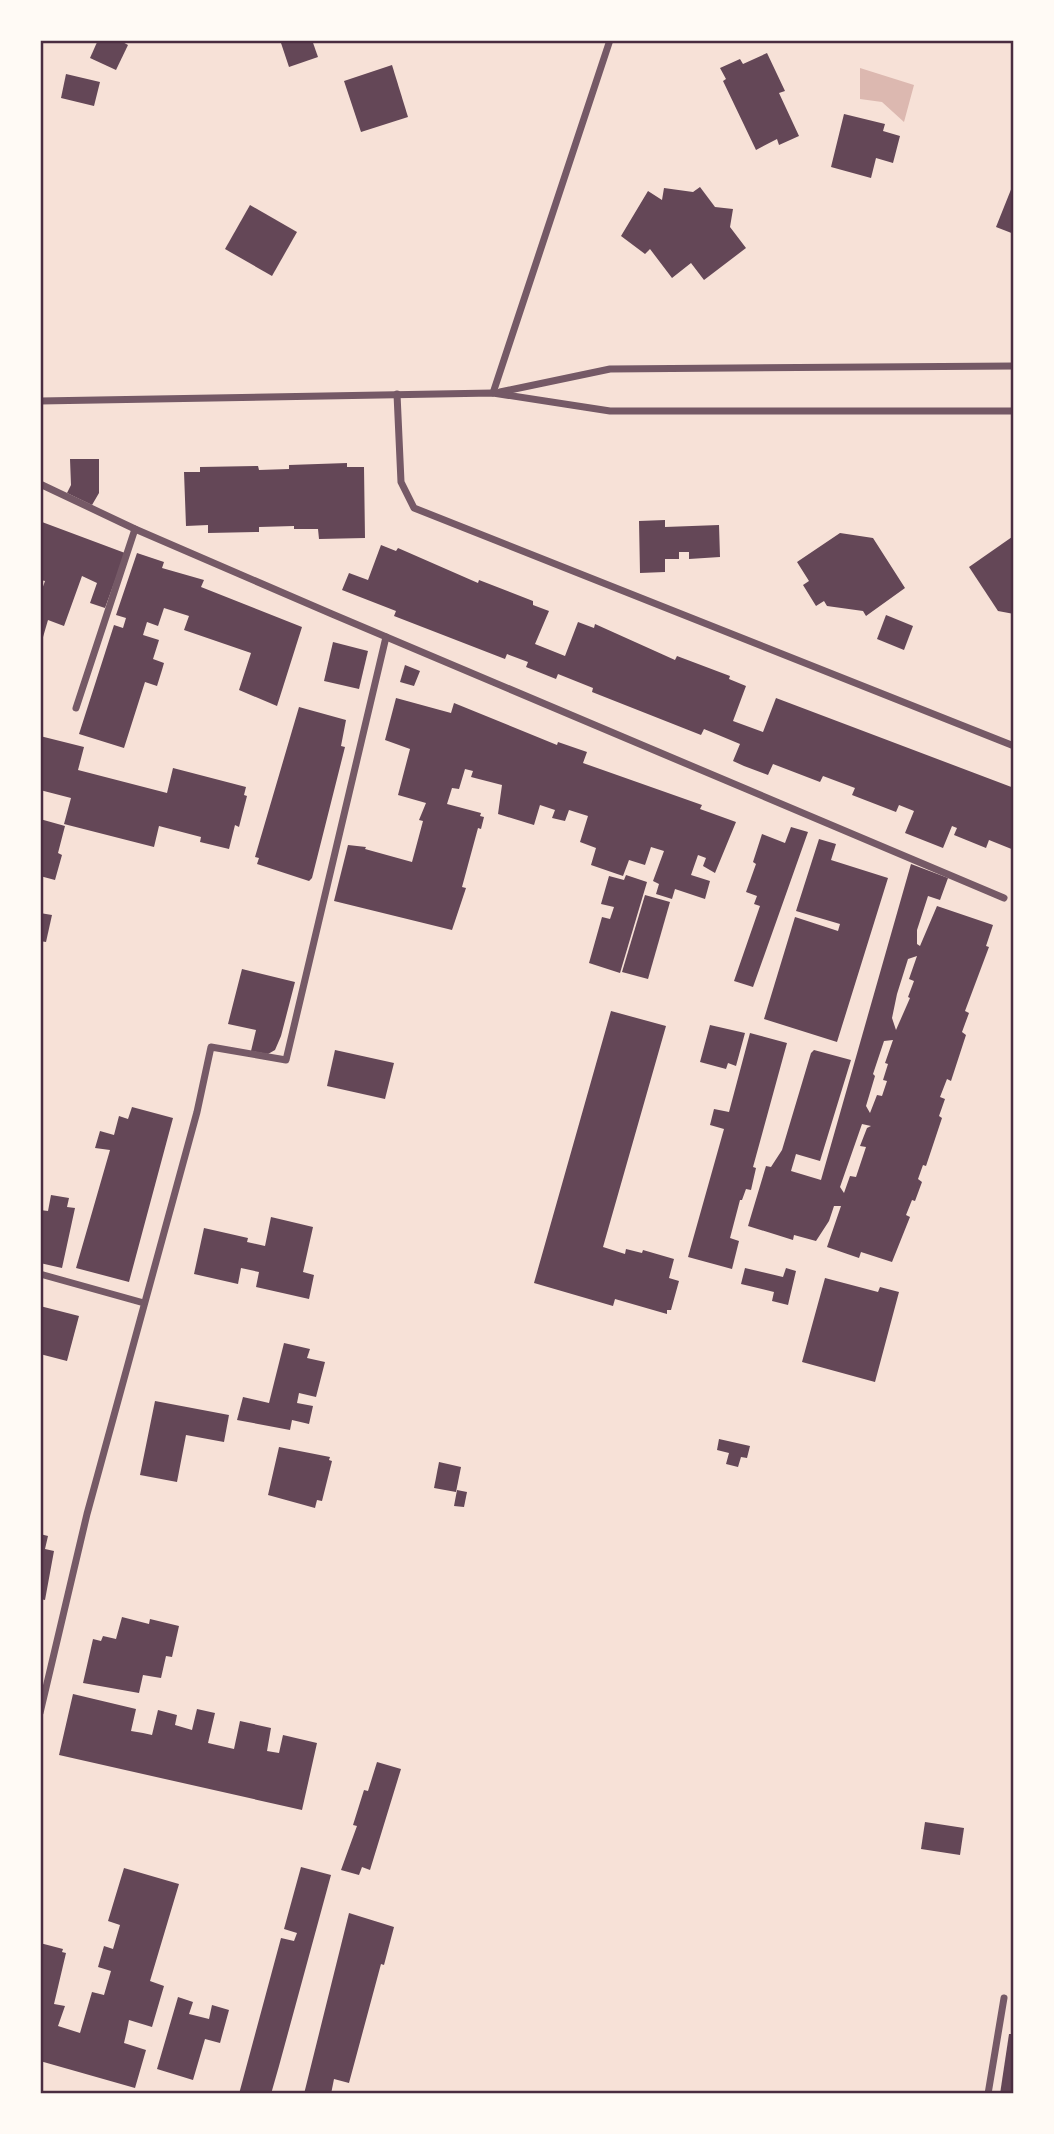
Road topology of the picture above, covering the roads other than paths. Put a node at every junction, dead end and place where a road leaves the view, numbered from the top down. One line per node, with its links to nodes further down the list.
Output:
1 (610, 40): 3 (street)
2 (1014, 366): 3 (street)
3 (493, 393): 4 (street); 6 (street)
4 (397, 394): 5 (street); 11 (street)
5 (40, 401)
6 (1014, 411)
7 (40, 484): 8 (street)
8 (135, 528): 9 (street); 10 (street)
9 (386, 636): 12 (street); 14 (street)
10 (76, 708)
11 (1014, 746)
12 (1004, 898)
13 (40, 1274): 14 (street)
14 (144, 1303): 15 (street)
15 (40, 1713)
16 (1004, 1998): 17 (street)
17 (988, 2094)

